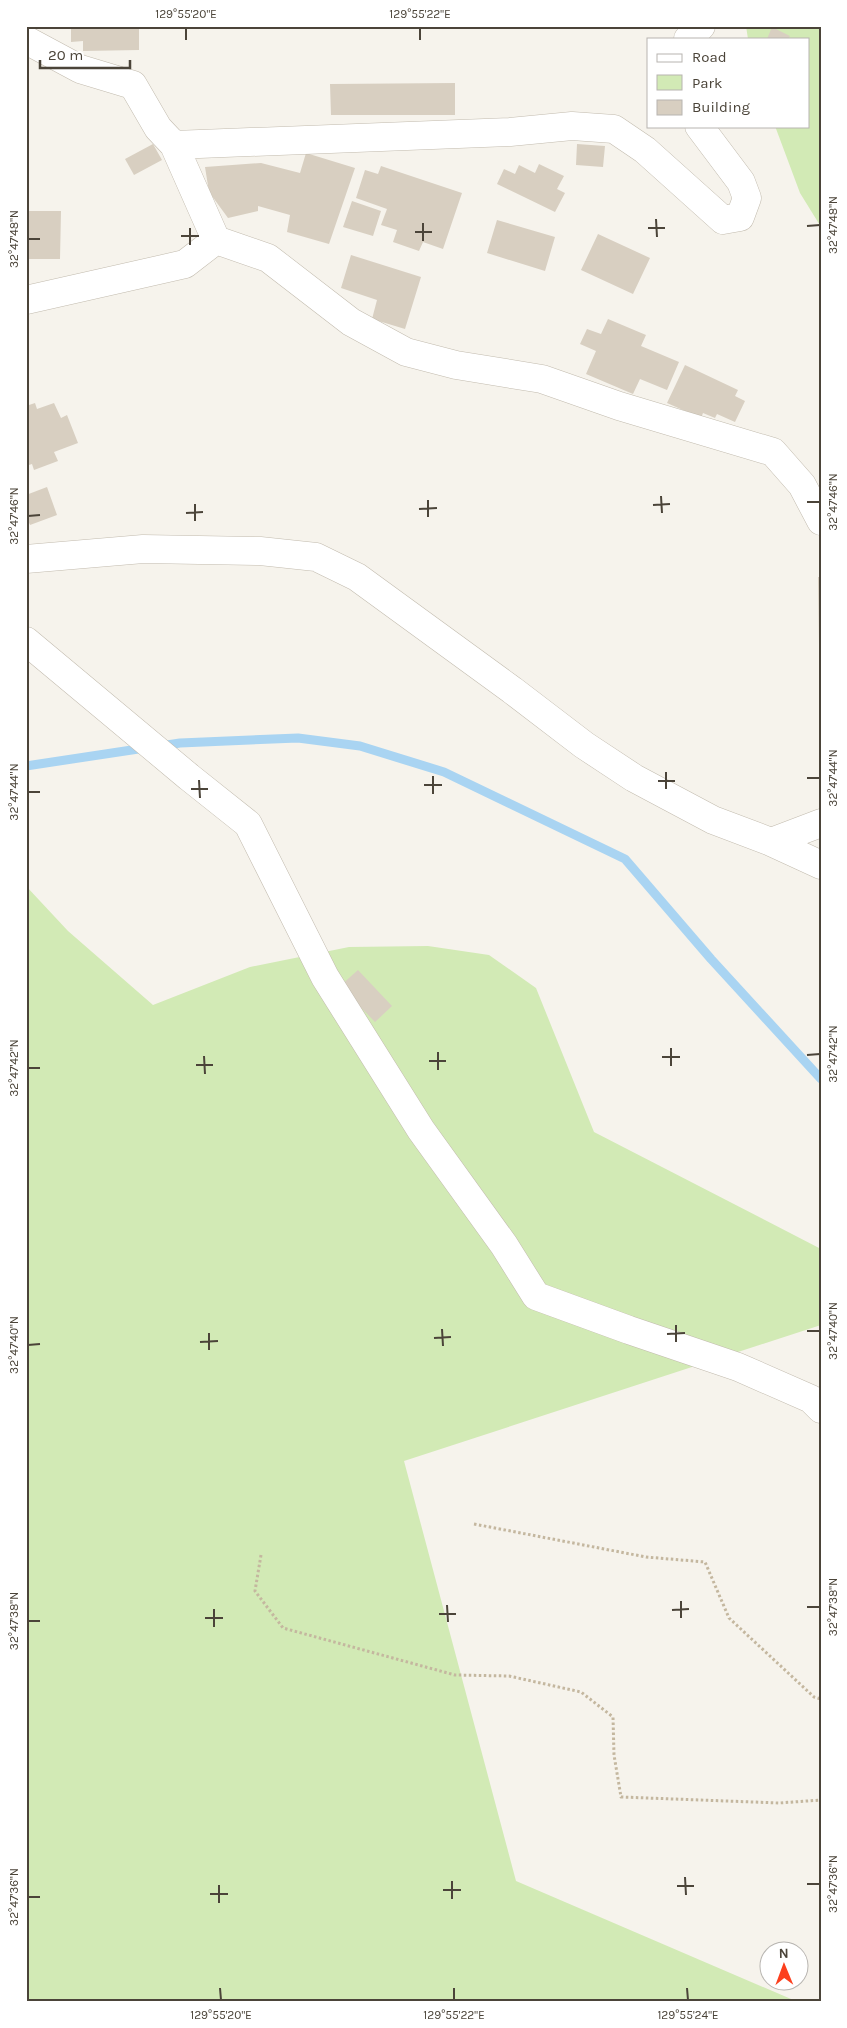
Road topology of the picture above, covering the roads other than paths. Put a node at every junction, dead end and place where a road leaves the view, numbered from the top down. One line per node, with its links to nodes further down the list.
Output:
1 (701, 26): 2 (street)
2 (689, 38)
3 (26, 40): 5 (street)
4 (700, 128): 5 (street)
5 (174, 145): 6 (street)
6 (216, 240): 7 (street); 8 (street)
7 (26, 300)
8 (821, 521)
9 (26, 559): 12 (street)
10 (26, 641): 14 (street)
11 (821, 823): 12 (street)
12 (771, 842): 13 (street)
13 (821, 865)
14 (821, 1409)

